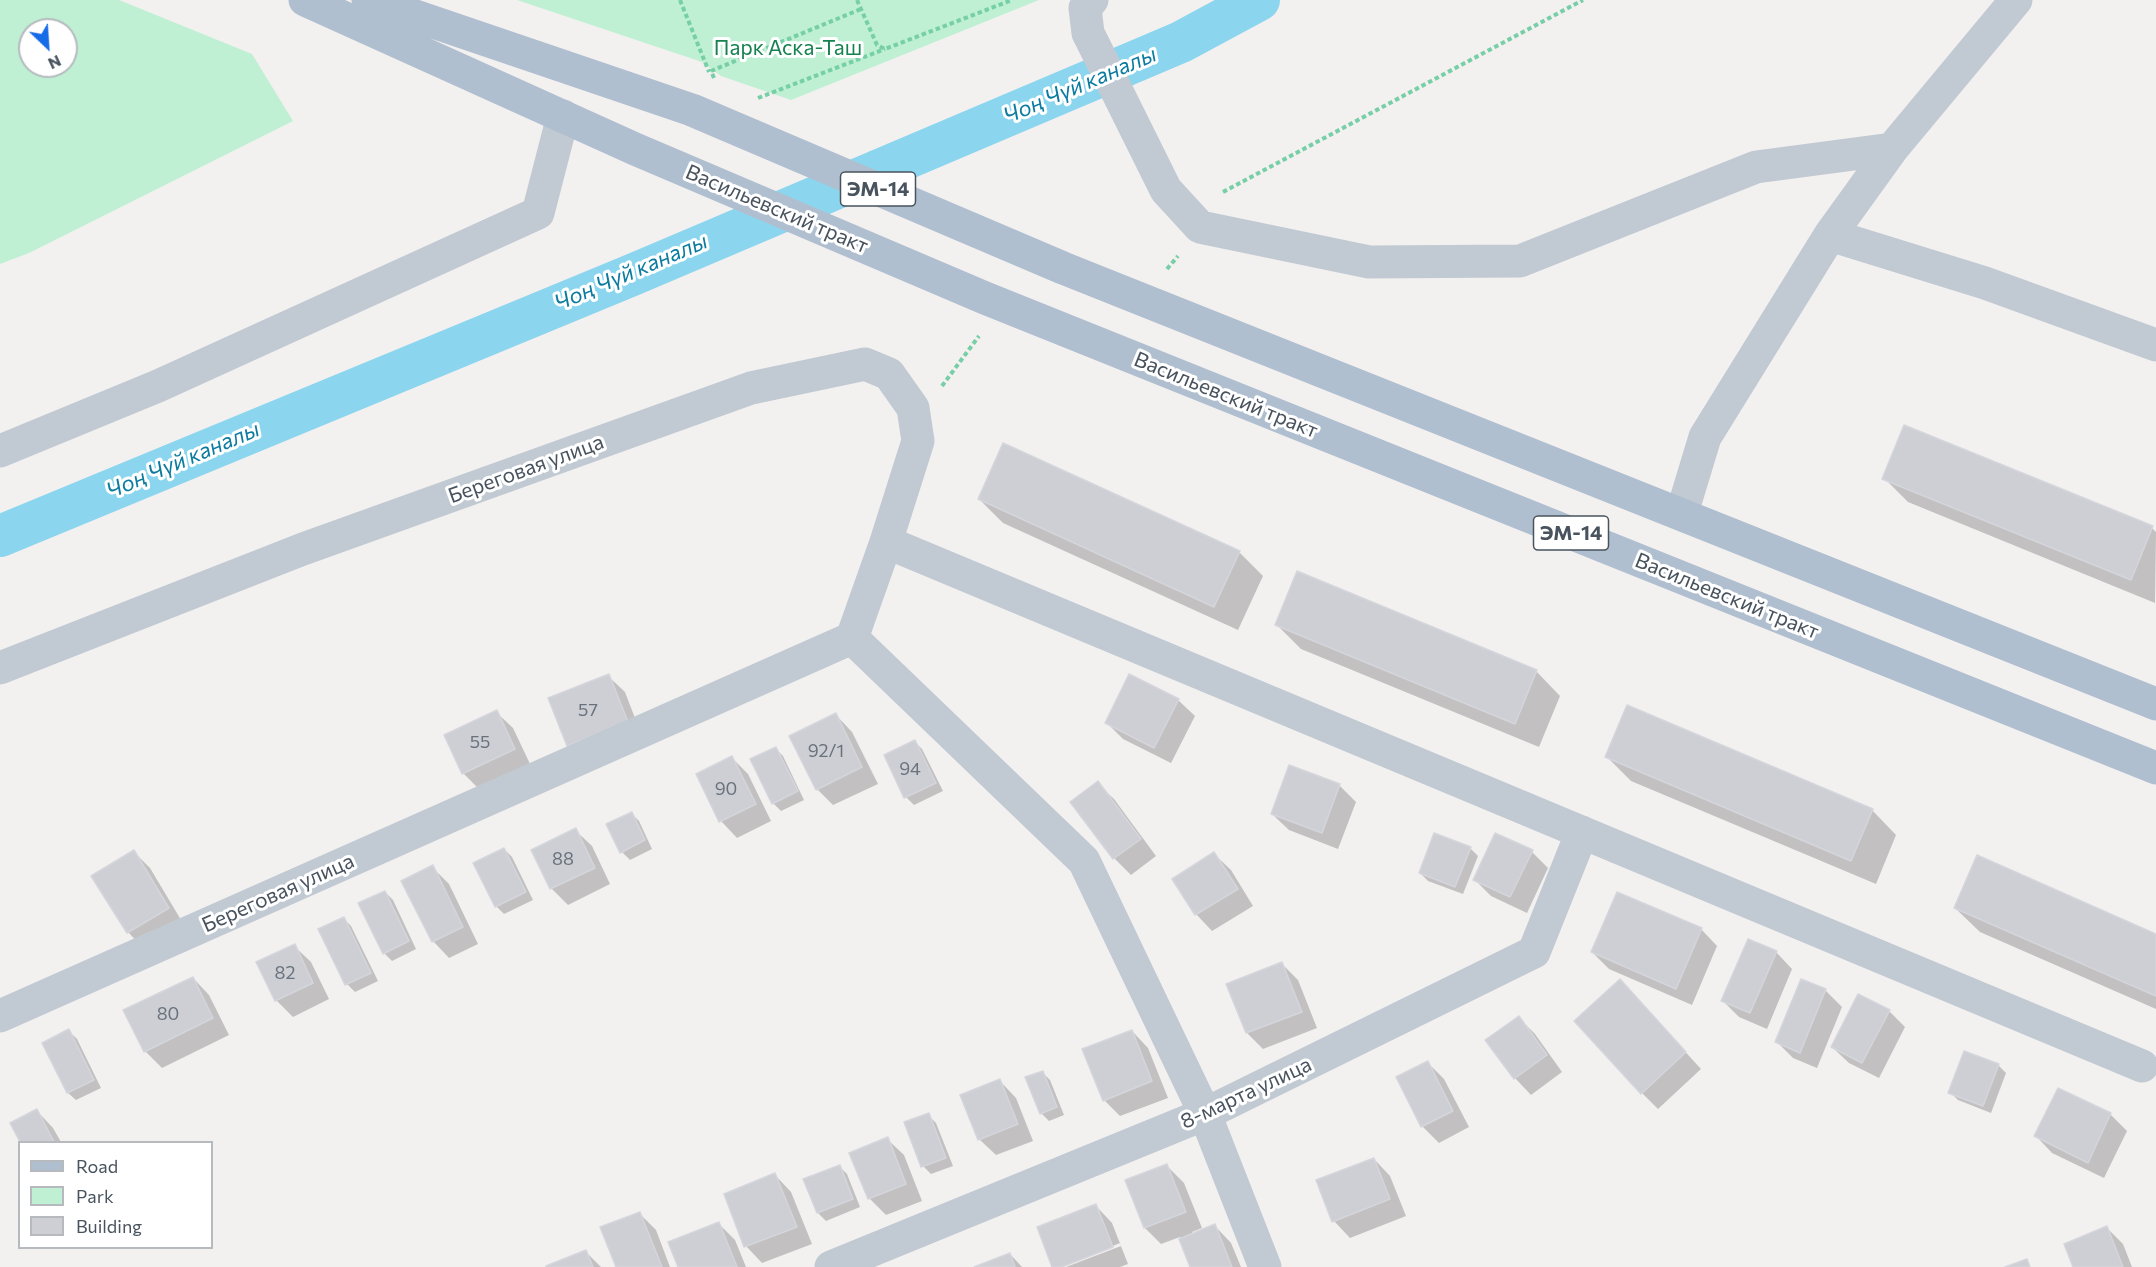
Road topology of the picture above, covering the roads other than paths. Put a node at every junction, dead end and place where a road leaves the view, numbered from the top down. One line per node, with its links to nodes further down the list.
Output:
1 (305, 0): 5 (main road, Васильевский тракт / ЭМ-14)
2 (368, 0): 10 (main road, ЭМ-14)
3 (1092, 0): 6 (street)
4 (2016, 0): 6 (street)
5 (563, 116): 9 (street); 15 (main road, Васильевский тракт / ЭМ-14)
6 (1892, 149): 7 (street)
7 (1830, 235): 8 (street); 10 (street)
8 (2156, 345)
9 (0, 451)
10 (1682, 513): 14 (main road, ЭМ-14)
11 (886, 542): 12 (street, Береговая улица); 13 (street, Береговая улица); 16 (street)
12 (852, 638): 17 (street, Береговая улица); 19 (street)
13 (0, 668)
14 (2156, 704)
15 (2156, 768)
16 (1582, 832): 18 (street); 19 (street, 8-марта улица)
17 (0, 1016)
18 (2142, 1066)
19 (1205, 1114): 20 (street, 8-марта улица); 21 (street)
20 (831, 1267)
21 (1265, 1267)

